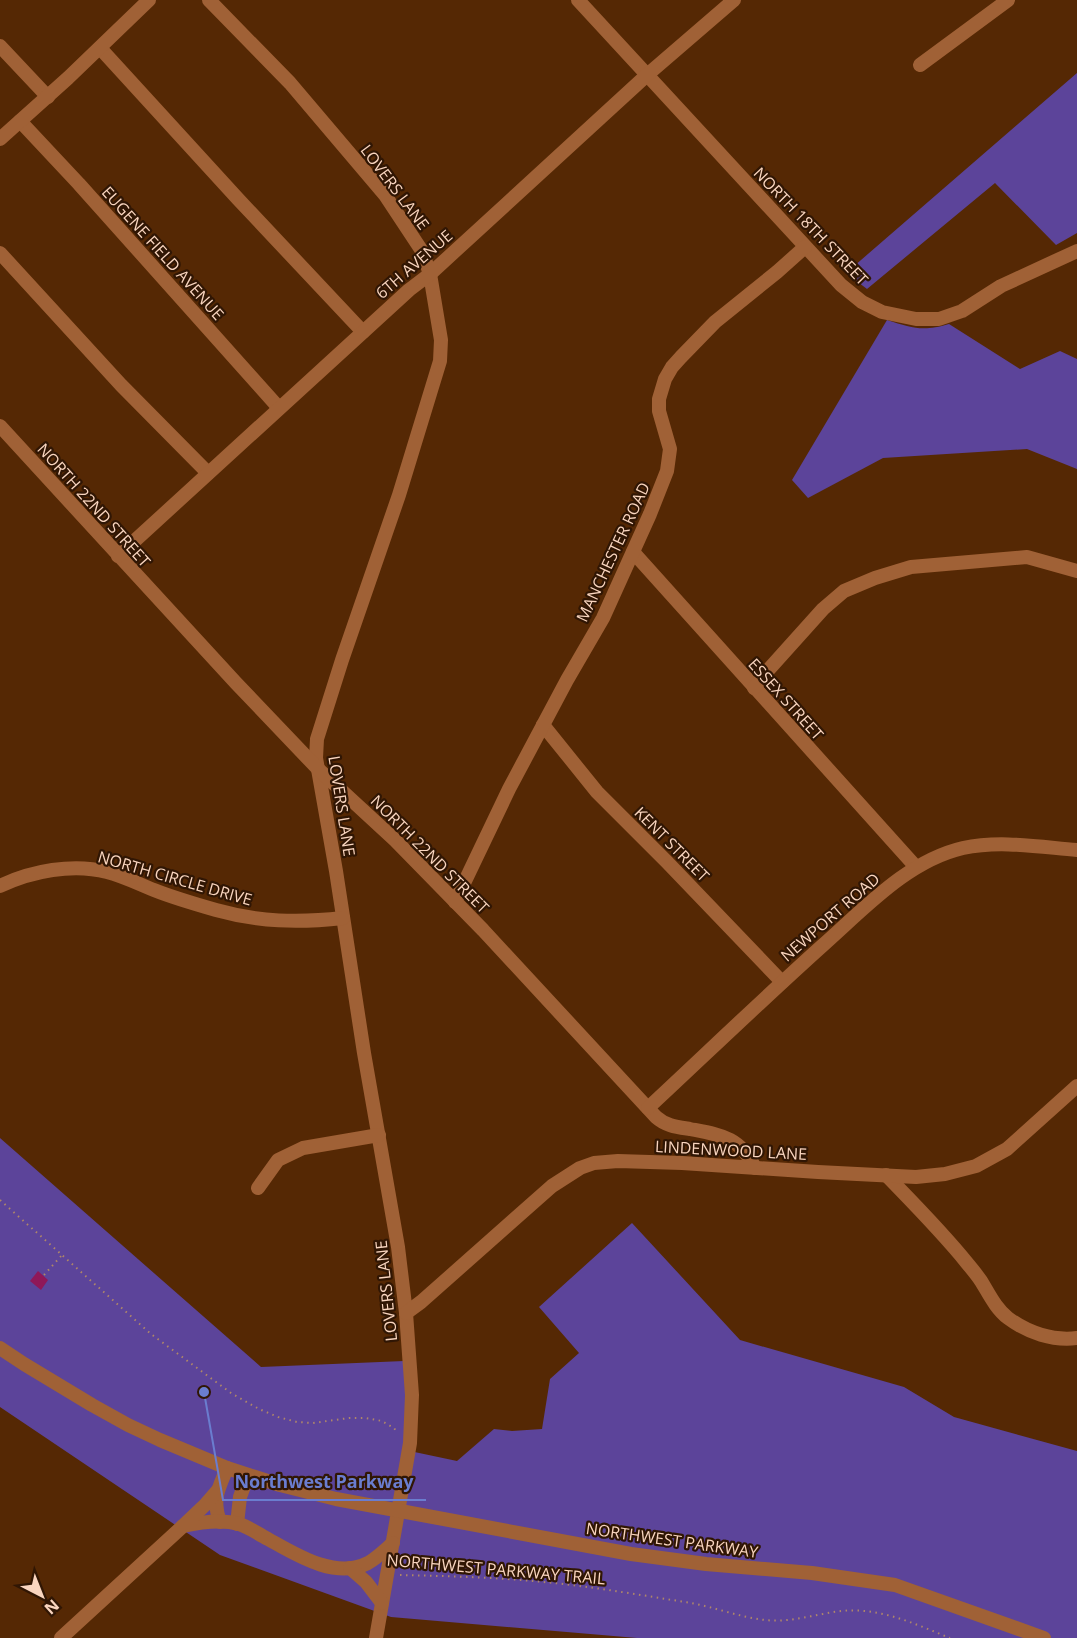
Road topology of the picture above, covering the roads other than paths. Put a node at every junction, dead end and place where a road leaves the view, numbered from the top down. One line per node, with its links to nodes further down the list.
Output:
1 (149, 0): 7 (street)
2 (209, 0): 16 (street, LOVERS LANE)
3 (734, 0): 9 (street, 6TH AVENUE)
4 (1008, 0): 8 (street)
5 (585, 2): 9 (street, NORTH 18TH STREET)
6 (0, 46): 10 (street)
7 (100, 48): 10 (street); 17 (street)
8 (920, 65)
9 (647, 75): 13 (street, NORTH 18TH STREET); 16 (street, 6TH AVENUE)
10 (48, 97): 11 (street)
11 (20, 121): 12 (street); 18 (street, EUGENE FIELD AVENUE)
12 (0, 139)
13 (805, 247): 14 (street, NORTH 18TH STREET); 21 (street, MANCHESTER ROAD)
14 (1077, 251)
15 (0, 253): 20 (street)
16 (430, 274): 17 (street, 6TH AVENUE); 26 (street, LOVERS LANE)
17 (363, 332): 18 (street, 6TH AVENUE)
18 (279, 408): 20 (street, 6TH AVENUE)
19 (0, 426): 22 (street, NORTH 22ND STREET)
20 (208, 473): 22 (street, 6TH AVENUE)
21 (633, 552): 24 (street, ESSEX STREET); 25 (street, MANCHESTER ROAD)
22 (118, 556): 26 (street, NORTH 22ND STREET)
23 (1077, 571): 24 (street)
24 (754, 688): 28 (street, ESSEX STREET)
25 (543, 725): 30 (street, MANCHESTER ROAD); 32 (street, KENT STREET)
26 (318, 769): 30 (street, NORTH 22ND STREET); 31 (street, LOVERS LANE)
27 (1077, 849): 28 (street, NEWPORT ROAD)
28 (916, 867): 32 (street, NEWPORT ROAD)
29 (1, 884): 31 (street, NORTH CIRCLE DRIVE)
30 (455, 902): 34 (street, NORTH 22ND STREET)
31 (343, 918): 35 (street, LOVERS LANE)
32 (782, 982): 34 (street, NEWPORT ROAD)
33 (1077, 1086): 37 (street, LINDENWOOD LANE)
34 (648, 1108): 36 (street, NORTH 22ND STREET)
35 (379, 1135): 38 (street); 39 (street, LOVERS LANE)
36 (755, 1168): 37 (street, LINDENWOOD LANE); 39 (street, LINDENWOOD LANE)
37 (886, 1175): 40 (street)
38 (258, 1188)
39 (406, 1313): 48 (street, LOVERS LANE)
40 (1077, 1338)
41 (0, 1348): 42 (street, NORTHWEST PARKWAY)
42 (227, 1468): 43 (street, NORTHWEST PARKWAY); 44 (street)
43 (248, 1475): 46 (street); 53 (street, NORTHWEST PARKWAY)
44 (218, 1490): 45 (street); 47 (street)
45 (220, 1522): 46 (street); 47 (street)
46 (237, 1524): 49 (street)
47 (183, 1526): 51 (street)
48 (393, 1543): 49 (street); 50 (street, LOVERS LANE)
49 (350, 1568): 50 (street)
50 (382, 1603): 52 (street, LOVERS LANE)
51 (61, 1638)
52 (376, 1638)
53 (1044, 1638)

